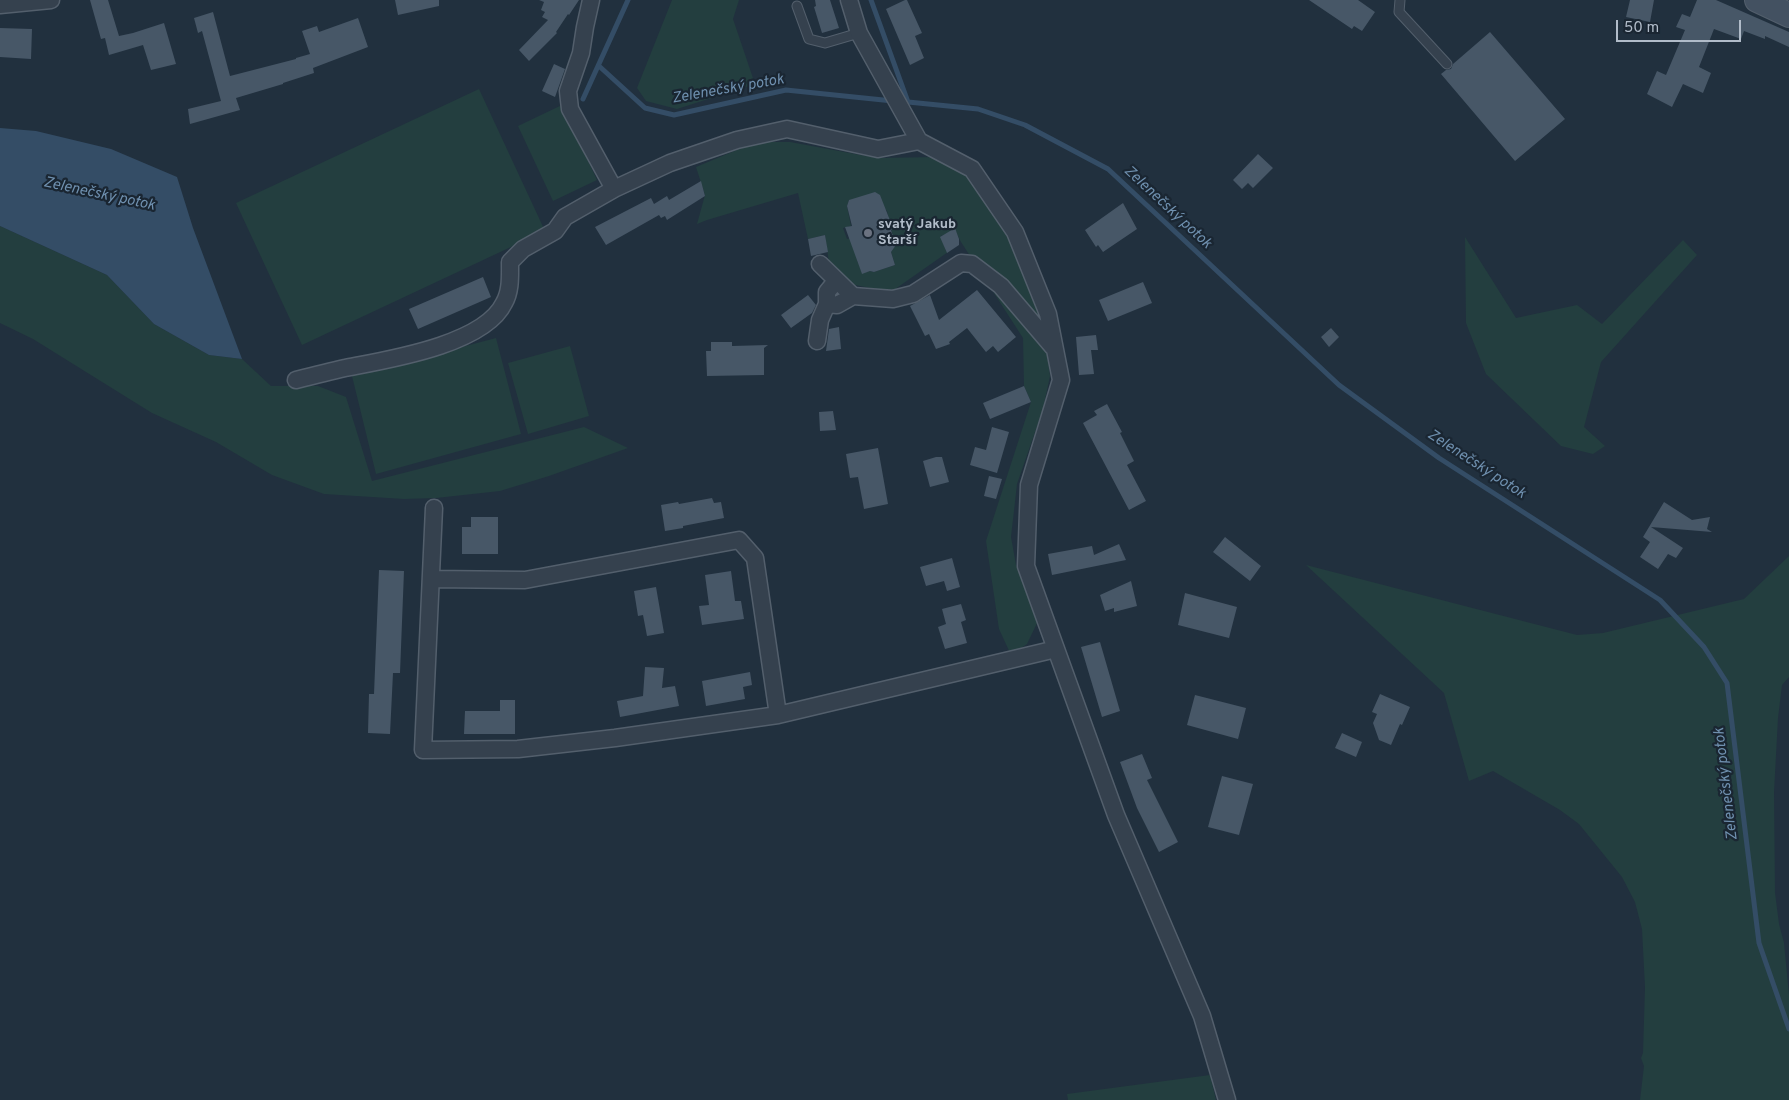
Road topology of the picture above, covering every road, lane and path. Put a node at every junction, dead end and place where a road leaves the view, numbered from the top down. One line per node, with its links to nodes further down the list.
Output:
1 (51, 0): 6 (street)
2 (591, 0): 12 (street)
3 (849, 0): 9 (street)
4 (1400, 0): 10 (lane)
5 (1757, 0): 8 (street)
6 (0, 5)
7 (797, 6): 9 (lane)
8 (1789, 14)
9 (859, 33): 11 (street)
10 (1447, 64)
11 (919, 141): 12 (street); 18 (street)
12 (614, 188): 19 (street)
13 (820, 264): 14 (street)
14 (836, 281): 15 (street); 16 (street)
15 (853, 296): 16 (street); 18 (street)
16 (827, 304): 17 (street)
17 (818, 341)
18 (1055, 348): 22 (street)
19 (296, 380)
20 (434, 508): 21 (street)
21 (431, 580): 23 (street); 23 (street)
22 (1056, 650): 23 (street); 24 (street)
23 (778, 714)
24 (1227, 1100)

